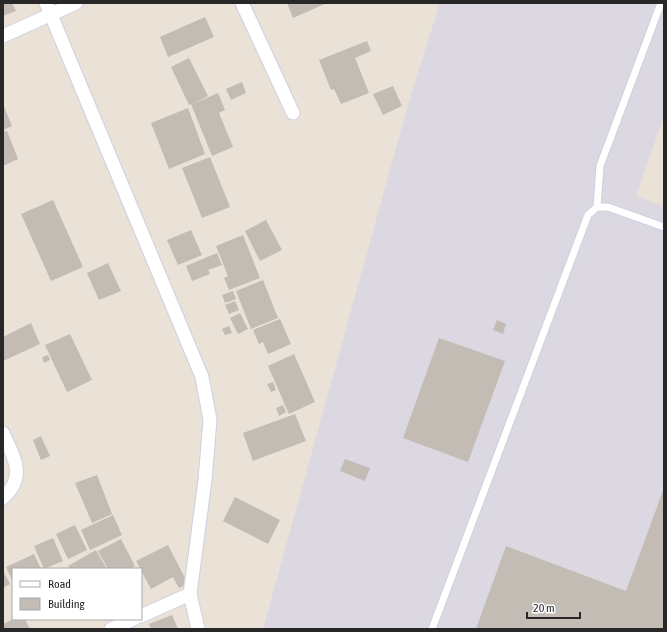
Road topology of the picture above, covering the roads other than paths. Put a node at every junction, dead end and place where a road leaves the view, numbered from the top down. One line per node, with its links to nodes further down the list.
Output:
1 (76, 3): 4 (street)
2 (242, 3): 6 (street)
3 (661, 3): 7 (lane)
4 (48, 8): 5 (street); 11 (street)
5 (3, 36)
6 (293, 113)
7 (597, 207): 8 (lane); 16 (lane)
8 (664, 228)
9 (3, 433): 10 (street)
10 (3, 498)
11 (190, 594): 12 (street); 15 (street)
12 (142, 616)
13 (132, 620): 14 (street)
14 (111, 629)
15 (198, 629)
16 (432, 629)

